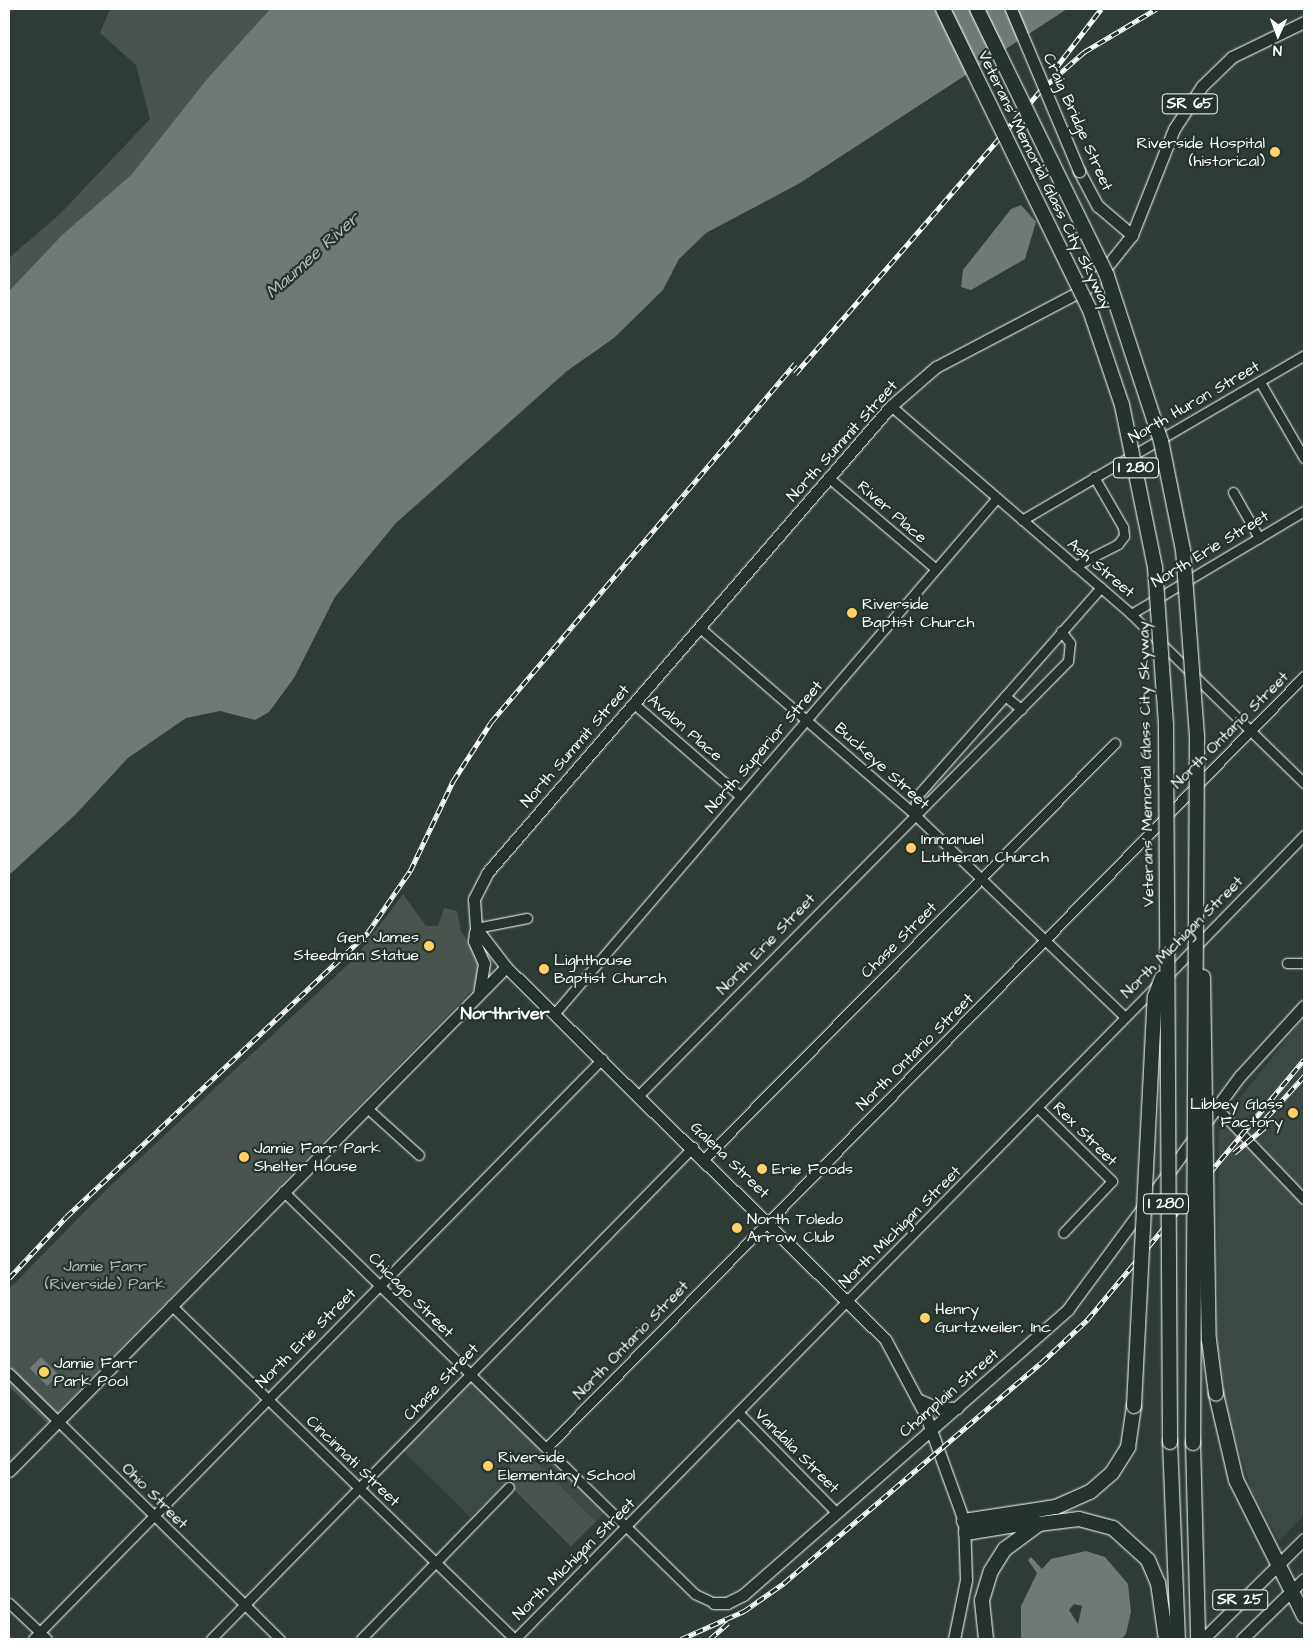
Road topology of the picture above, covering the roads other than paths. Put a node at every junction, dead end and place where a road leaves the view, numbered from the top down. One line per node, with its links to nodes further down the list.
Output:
1 (943, 9): 41 (highway, Veterans' Memorial Glass City Skyway / I 280, bridge)
2 (977, 9): 29 (highway, Veterans' Memorial Glass City Skyway / I 280, bridge)
3 (1011, 9): 5 (main road, Craig Bridge Street, bridge)
4 (1304, 22): 5 (main road, North Summit Street / SR 65)
5 (1132, 235): 8 (main road, North Summit Street)
6 (1304, 355): 7 (street, North Huron Street)
7 (1260, 382): 9 (street); 10 (street, North Huron Street)
8 (891, 406): 11 (main road, North Summit Street); 13 (street, Ash Street)
9 (1304, 458)
10 (1094, 477): 15 (street, North Huron Street); 17 (street)
11 (829, 478): 18 (street, River Place); 21 (main road, North Summit Street)
12 (1233, 492): 16 (street)
13 (996, 499): 15 (street, Ash Street); 18 (street, North Superior Street)
14 (1304, 511): 16 (street, North Erie Street)
15 (1022, 520): 17 (street, Ash Street)
16 (1259, 538): 20 (street, North Erie Street)
17 (1075, 566): 19 (street, Ash Street)
18 (936, 570): 27 (street, North Superior Street)
19 (1101, 587): 20 (street, Ash Street); 22 (street, North Erie Street)
20 (1131, 614): 28 (street, Ash Street)
21 (699, 627): 25 (main road, North Summit Street); 27 (street, Buckeye Street)
22 (1061, 631): 24 (street, North Erie Street); 26 (street, North Erie Street)
23 (1304, 676): 28 (street, North Ontario Street)
24 (1005, 696): 26 (street); 33 (street, North Erie Street)
25 (633, 703): 32 (street, Avalon Place); 37 (main road, North Summit Street)
26 (1021, 709): 33 (street, North Erie Street)
27 (808, 720): 32 (street, North Superior Street); 33 (street, Buckeye Street)
28 (1250, 730): 31 (street, Ash Street); 38 (street, North Ontario Street)
29 (1198, 737): 81 (highway, bridge); 98 (highway, Veterans' Memorial Glass City Skyway / I 280, bridge)
30 (1115, 743): 35 (street, Chase Street)
31 (1304, 784)
32 (740, 796): 45 (street, North Superior Street)
33 (914, 814): 35 (street, Buckeye Street); 48 (street, North Erie Street)
34 (1304, 835): 46 (street, North Michigan Street)
35 (982, 877): 38 (street, Buckeye Street); 54 (street, Chase Street)
36 (527, 918): 37 (street)
37 (476, 928): 42 (main road, Galena Street); 43 (main road, North Summit Street)
38 (1046, 939): 46 (street, Buckeye Street); 57 (street, North Ontario Street)
39 (1304, 963): 40 (street)
40 (1287, 964)
41 (1166, 965): 77 (highway, bridge); 97 (highway, Veterans' Memorial Glass City Skyway / I 280, bridge)
42 (506, 967): 43 (main road); 45 (main road, Galena Street)
43 (477, 998): 49 (main road)
44 (1304, 1006): 51 (main road, Champlain Street)
45 (554, 1014): 47 (main road, Galena Street)
46 (1125, 1017): 50 (street, North Michigan Street)
47 (602, 1059): 48 (main road, Galena Street); 59 (street, North Erie Street)
48 (639, 1095): 52 (main road, Galena Street)
49 (367, 1108): 53 (street); 55 (main road)
50 (1038, 1108): 58 (street, Rex Street); 60 (street, North Michigan Street)
51 (1214, 1112): 56 (street); 66 (main road, Champlain Street, bridge)
52 (693, 1147): 54 (main road, Galena Street); 63 (street, Chase Street)
53 (419, 1155)
54 (704, 1158): 57 (main road, Galena Street)
55 (283, 1191): 59 (street, Chicago Street); 61 (main road)
56 (1304, 1199)
57 (769, 1221): 60 (main road, Galena Street); 70 (street, North Ontario Street)
58 (1063, 1233)
59 (380, 1284): 63 (street, Chicago Street); 64 (street, North Erie Street)
60 (849, 1300): 65 (main road, Galena Street); 67 (street, North Michigan Street)
61 (171, 1304): 64 (street, Cincinnati Street); 68 (main road)
62 (9, 1373): 68 (street, Ohio Street)
63 (470, 1374): 70 (street, Chicago Street); 73 (street, Chase Street)
64 (267, 1398): 73 (street, Cincinnati Street); 75 (street, North Erie Street)
65 (918, 1399): 66 (main road); 69 (main road, Galena Street)
66 (957, 1408): 69 (main road, Champlain Street)
67 (738, 1412): 74 (street, Vandalia Street); 78 (street, North Michigan Street)
68 (58, 1422): 71 (main road); 75 (street, Ohio Street)
69 (931, 1430): 74 (main road, Champlain Street); 77 (main road, Galena Street)
70 (546, 1448): 78 (street, Chicago Street)
71 (9, 1471)
72 (509, 1487): 80 (street)
73 (359, 1488): 80 (street, Cincinnati Street); 86 (street, Chase Street)
74 (835, 1511): 85 (main road, Champlain Street)
75 (153, 1516): 86 (street, Ohio Street); 88 (street, North Erie Street)
76 (1049, 1520): 77 (highway); 95 (highway); 96 (highway)
77 (965, 1527): 94 (main road, Galena Street)
78 (626, 1528): 85 (street, Chicago Street); 93 (street, North Michigan Street)
79 (1304, 1538): 81 (main road, SR 25)
80 (435, 1563): 92 (street); 93 (street, Cincinnati Street)
81 (1279, 1564): 83 (highway); 99 (main road, SR 25)
82 (1304, 1579): 83 (main road, SR 25)
83 (1292, 1591): 87 (highway); 100 (main road, SR 25)
84 (9, 1603): 88 (street)
85 (714, 1603)
86 (244, 1604): 90 (street, Chase Street); 91 (street, Ohio Street)
87 (1304, 1616)
88 (36, 1636): 89 (street)
89 (47, 1639)
90 (211, 1639)
91 (280, 1639)
92 (360, 1639)
93 (514, 1639)
94 (954, 1639)
95 (986, 1639)
96 (1166, 1639)
97 (1178, 1639)
98 (1198, 1639)
99 (1204, 1639)
100 (1242, 1639)

